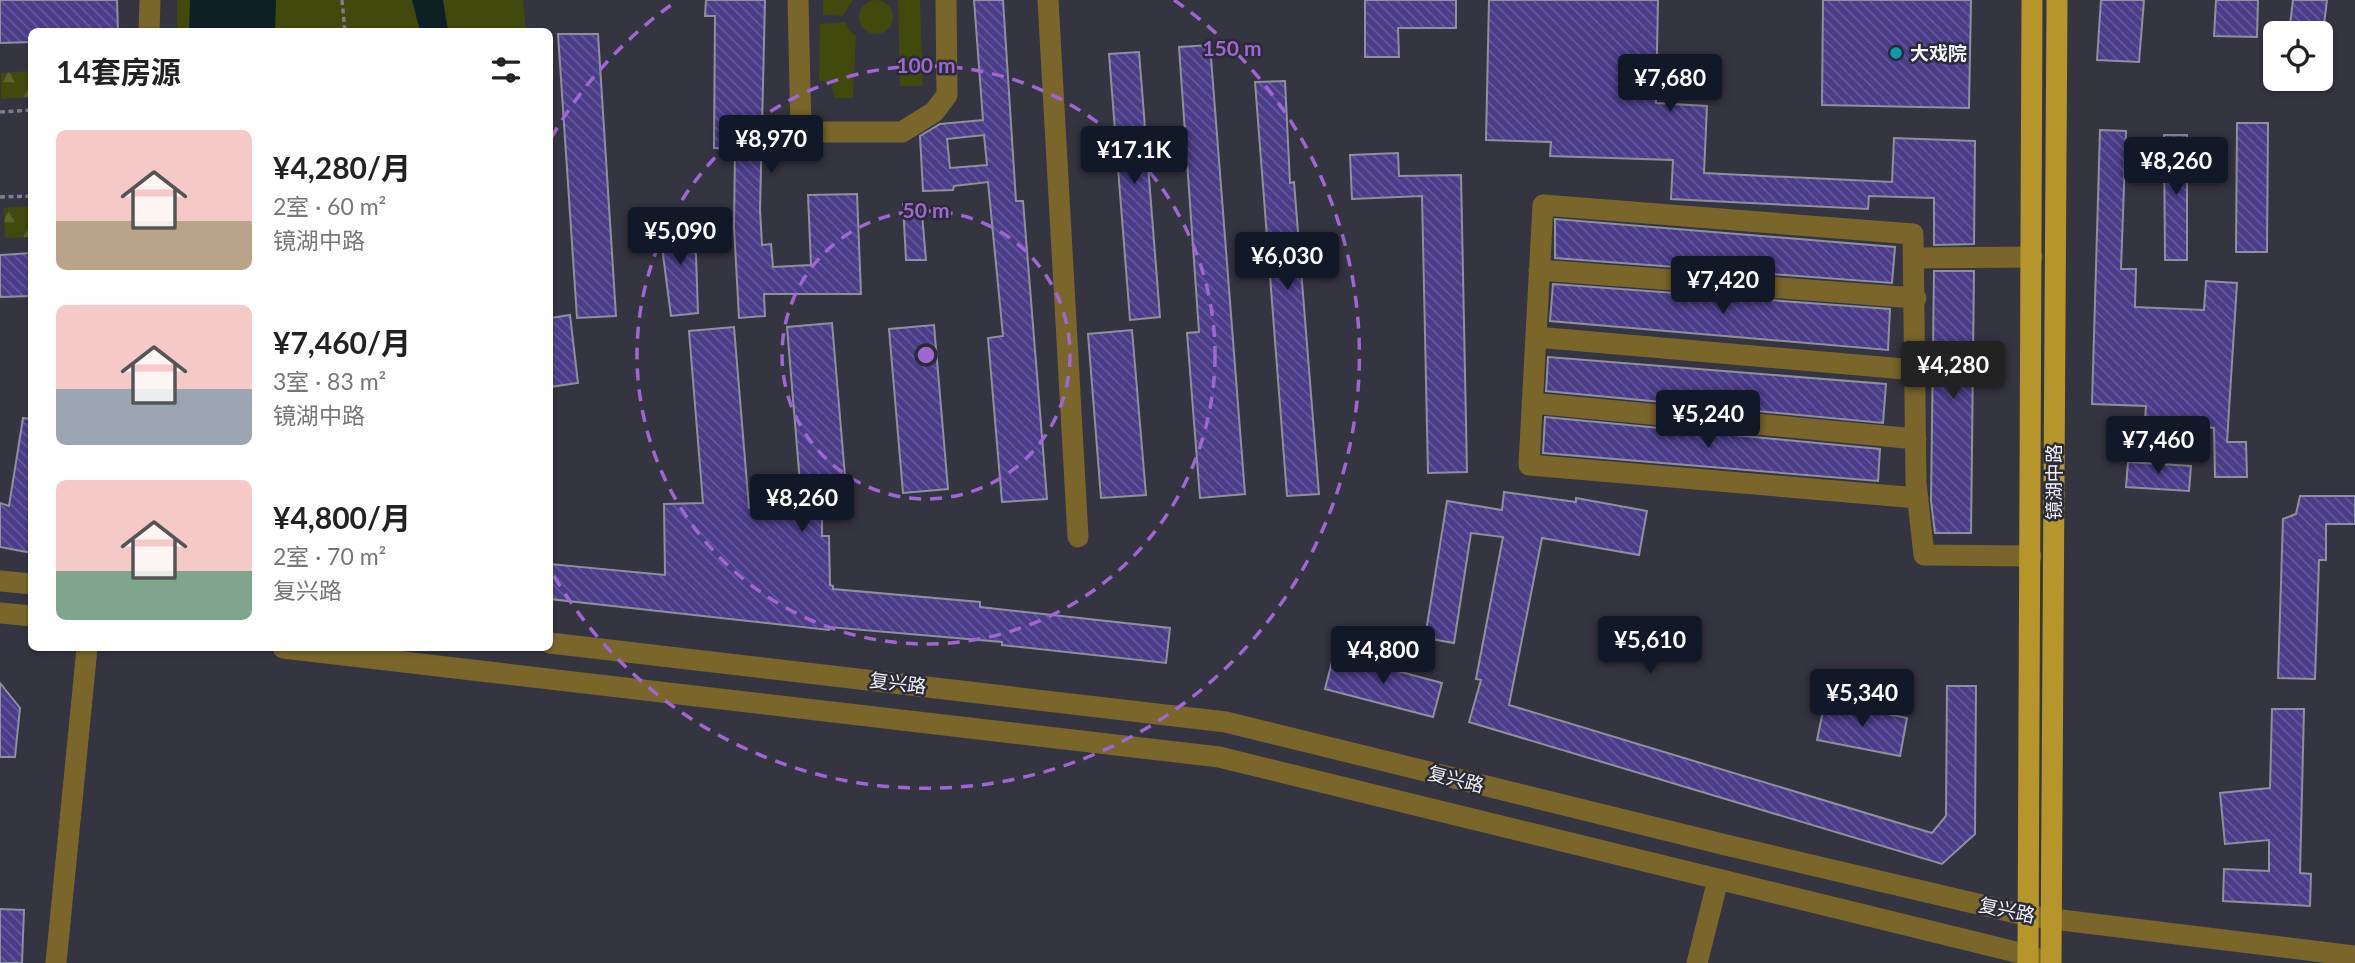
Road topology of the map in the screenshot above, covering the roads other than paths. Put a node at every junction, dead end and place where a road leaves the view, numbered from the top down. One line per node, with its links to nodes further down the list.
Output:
1 (150, 0): 7 (street)
2 (799, 0): 3 (street)
3 (946, 0)
4 (1048, 0): 17 (street)
5 (2032, 0): 8 (main road, 镜湖中路)
6 (2057, 0): 28 (main road, 镜湖中路)
7 (149, 28)
8 (2032, 257): 9 (street); 18 (main road, 镜湖中路)
9 (1915, 258): 10 (street); 11 (street)
10 (1539, 270): 11 (street); 12 (street)
11 (1916, 299): 13 (street)
12 (1536, 337): 13 (street); 14 (street)
13 (1916, 370): 15 (street)
14 (1532, 403): 15 (street); 16 (street)
15 (1916, 439): 16 (street)
16 (1918, 498): 18 (street)
17 (1078, 537)
18 (2031, 556): 27 (main road, 镜湖中路)
19 (0, 581): 20 (street)
20 (28, 584)
21 (0, 614): 22 (street)
22 (28, 616)
23 (553, 643): 27 (street, 复兴路)
24 (87, 651): 31 (street)
25 (309, 651): 26 (street, 复兴路)
26 (1718, 880): 30 (street, 复兴路); 32 (street)
27 (2029, 916): 28 (street, 复兴路); 30 (main road, 镜湖中路)
28 (2053, 920): 29 (street, 复兴路); 30 (main road, 镜湖中路)
29 (2355, 956)
30 (2038, 961)
31 (56, 963)
32 (1697, 963)

